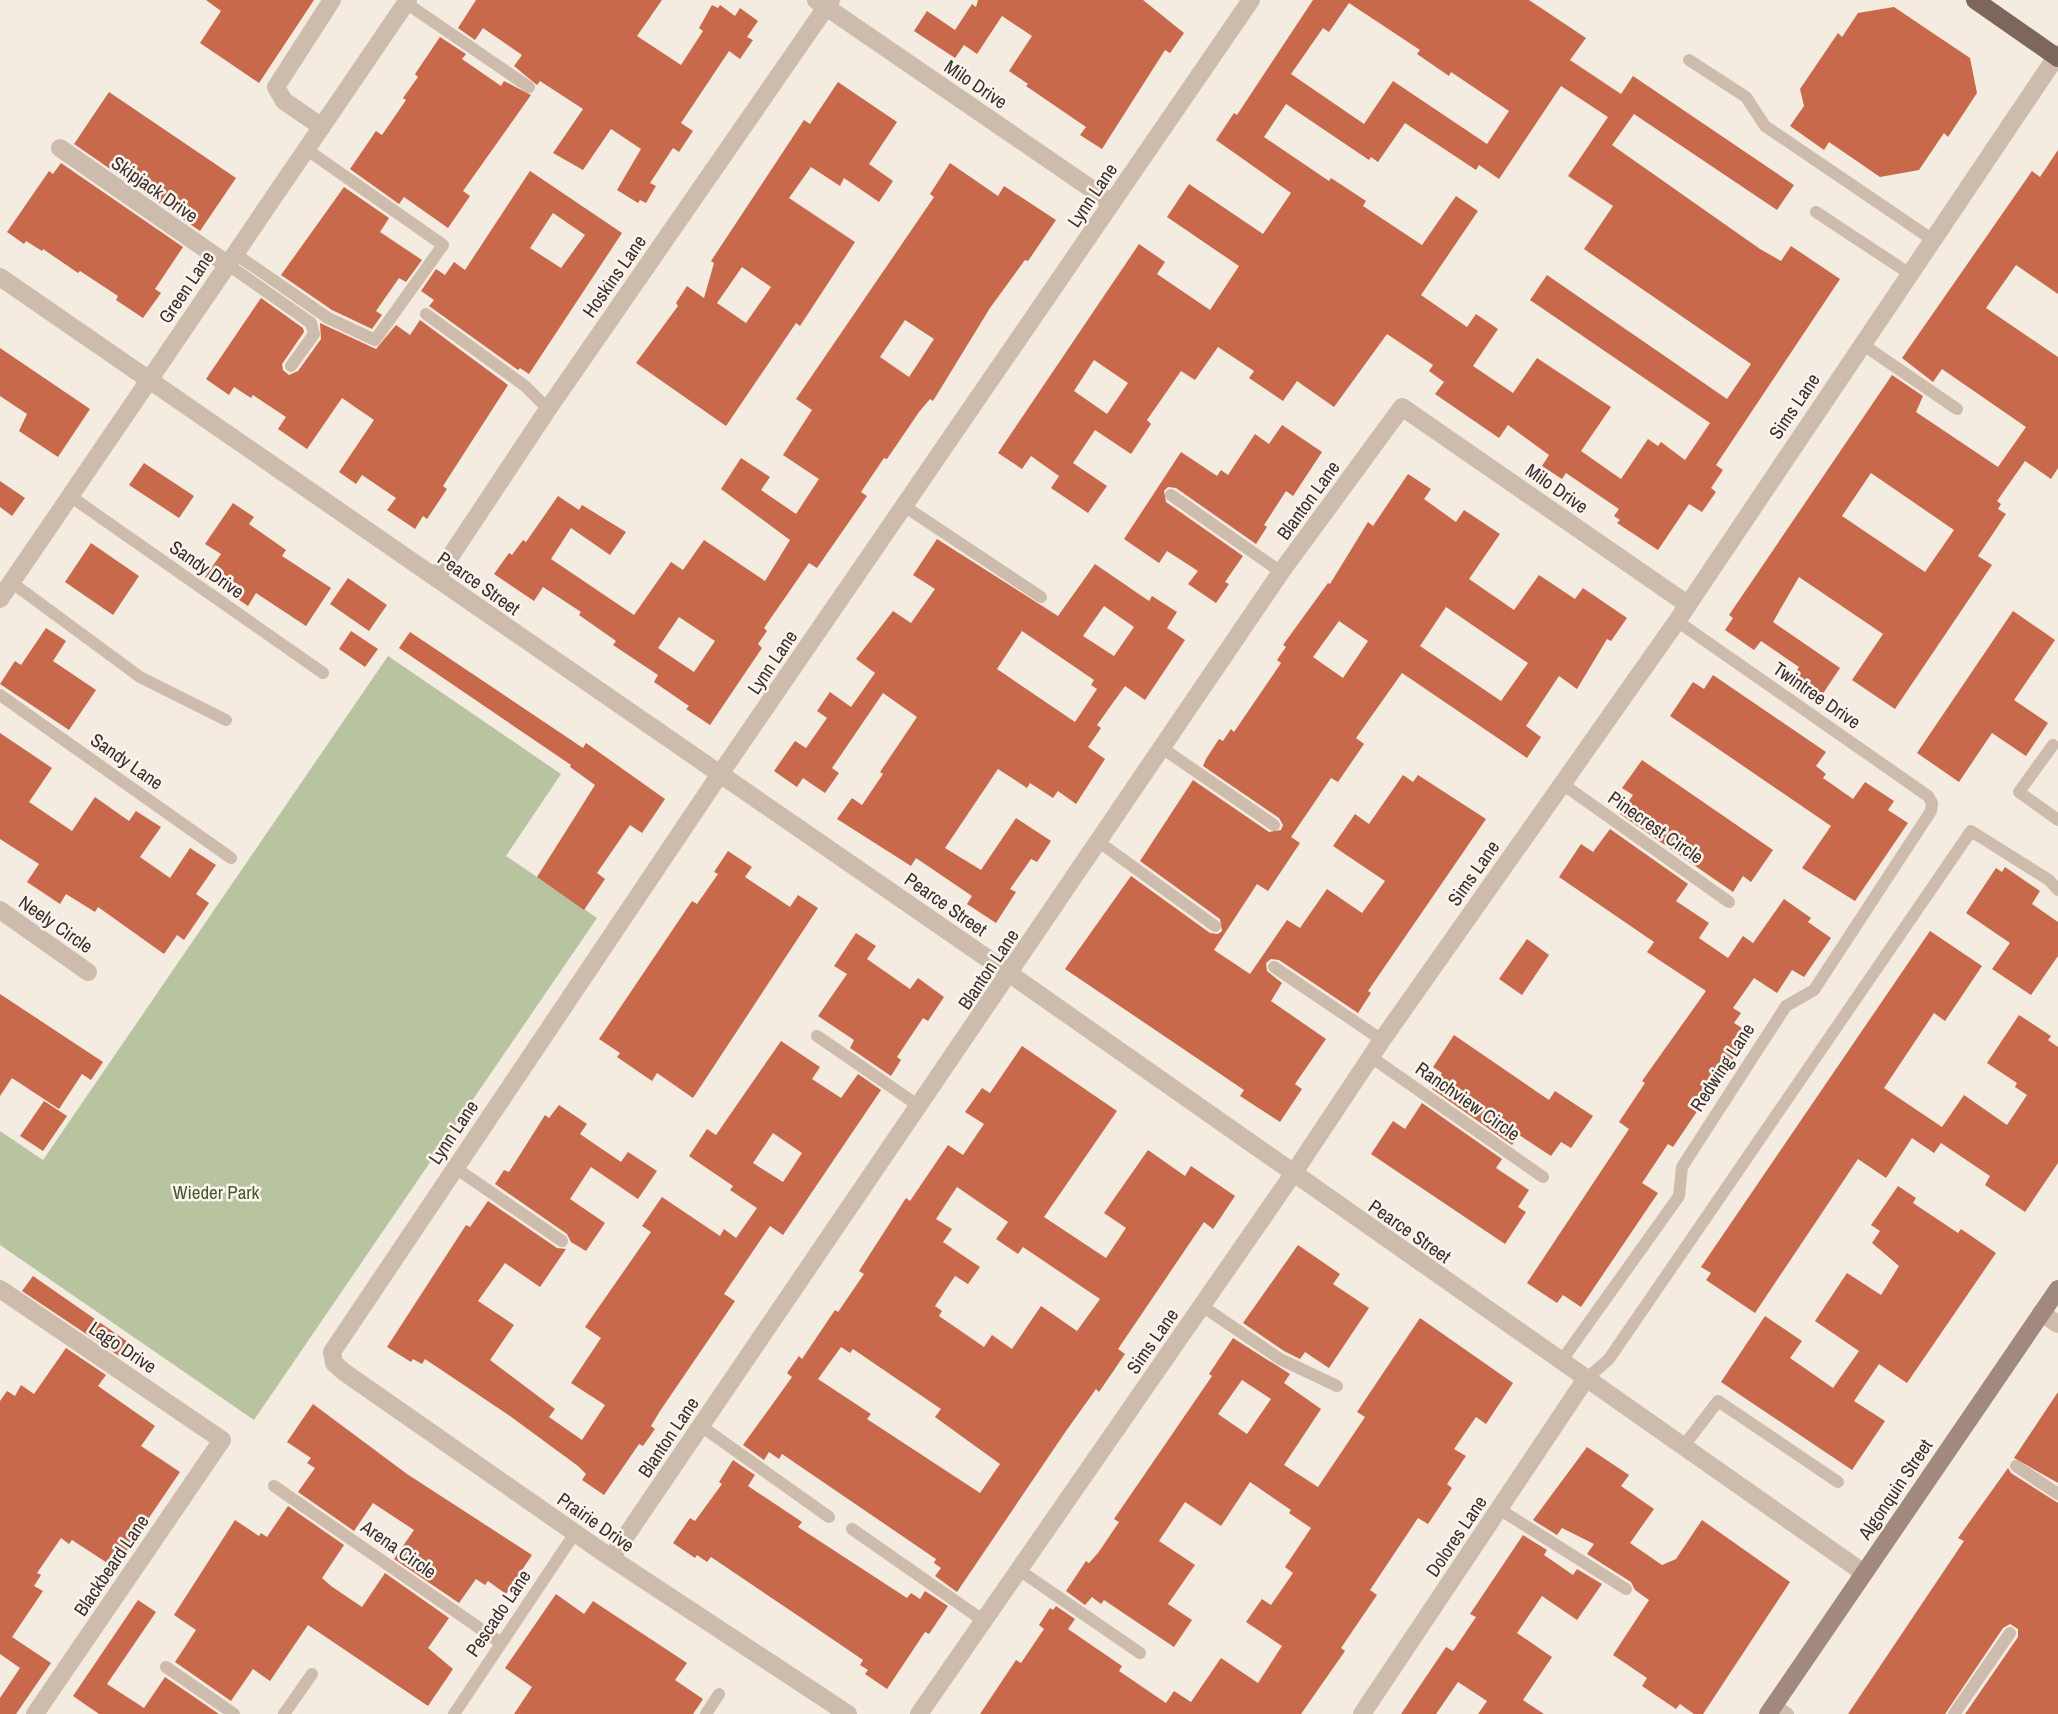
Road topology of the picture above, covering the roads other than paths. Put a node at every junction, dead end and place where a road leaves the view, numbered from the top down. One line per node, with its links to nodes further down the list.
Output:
1 (332, 0): 9 (street)
2 (1251, 0): 12 (street, Lynn Lane)
3 (1975, 0): 6 (main road)
4 (824, 2): 12 (street, Milo Drive); 23 (street, Hoskins Lane)
5 (401, 3): 8 (lane); 9 (street, Green Lane)
6 (2057, 56): 14 (street, Sims Lane)
7 (1689, 60): 14 (lane)
8 (529, 87)
9 (322, 127): 11 (street, Green Lane)
10 (60, 148): 15 (street, Skipjack Drive)
11 (306, 149): 15 (street, Green Lane); 15 (lane)
12 (1112, 203): 27 (street, Lynn Lane)
13 (1816, 212): 16 (lane)
14 (1933, 240): 16 (street, Sims Lane)
15 (230, 259): 20 (lane); 21 (street, Green Lane)
16 (1910, 274): 19 (street, Sims Lane)
17 (0, 277): 21 (street, Pearce Street)
18 (426, 314): 23 (lane)
19 (1862, 344): 24 (lane); 33 (street, Sims Lane)
20 (291, 366)
21 (149, 379): 26 (street, Green Lane); 29 (street, Pearce Street)
22 (1402, 407): 28 (street, Blanton Lane); 33 (street, Milo Drive)
23 (548, 409): 29 (street, Hoskins Lane)
24 (1957, 409)
25 (1171, 495): 28 (lane)
26 (70, 496): 30 (street, Green Lane); 35 (lane, Sandy Drive)
27 (904, 506): 31 (lane); 40 (street, Lynn Lane)
28 (1281, 572): 39 (street, Blanton Lane)
29 (436, 578): 40 (street, Pearce Street)
30 (11, 582): 32 (street, Green Lane); 37 (lane)
31 (1041, 597)
32 (0, 599)
33 (1688, 604): 34 (street, Sims Lane)
34 (1677, 621): 41 (street, Sims Lane); 42 (lane, Twintree Drive)
35 (323, 673)
36 (0, 695): 46 (lane, Sandy Lane)
37 (226, 720)
38 (2053, 745): 43 (lane)
39 (1162, 748): 44 (lane); 45 (street, Blanton Lane)
40 (720, 774): 53 (street, Pearce Street); 58 (street, Lynn Lane)
41 (1561, 783): 48 (lane, Pinecrest Circle); 55 (street, Sims Lane)
42 (1933, 803): 68 (lane, Redwing Lane)
43 (2058, 820)
44 (1274, 825)
45 (1099, 842): 50 (lane); 53 (street, Blanton Lane)
46 (231, 858)
47 (2058, 890): 69 (lane)
48 (1729, 902)
49 (0, 910): 52 (street, Neely Circle)
50 (1215, 926)
51 (1274, 967): 55 (lane)
52 (88, 972)
53 (1010, 974): 57 (street, Blanton Lane); 59 (street, Pearce Street)
54 (817, 1036): 57 (lane)
55 (1382, 1040): 56 (street, Sims Lane)
56 (1371, 1057): 59 (street, Sims Lane); 60 (lane, Ranchview Circle)
57 (919, 1106): 71 (street, Blanton Lane)
58 (454, 1167): 61 (lane); 67 (street, Lynn Lane)
59 (1293, 1174): 64 (street, Sims Lane); 68 (street, Pearce Street)
60 (1543, 1177)
61 (562, 1241)
62 (0, 1289): 72 (street, Lago Drive)
63 (2058, 1289): 65 (main road, Algonquin Street)
64 (1202, 1306): 70 (lane); 83 (street, Sims Lane)
65 (2041, 1313): 66 (street); 84 (main road, Algonquin Street)
66 (2058, 1324)
67 (331, 1352): 81 (street, Prairie Drive)
68 (1560, 1363): 69 (street, Pearce Street)
69 (1585, 1380): 73 (street, Pearce Street); 78 (street, Dolores Lane)
70 (1337, 1386)
71 (701, 1426): 79 (lane); 82 (street, Blanton Lane)
72 (222, 1440): 94 (street, Blackbeard Lane)
73 (1683, 1447): 75 (lane); 84 (street, Pearce Street)
74 (2016, 1466): 77 (lane)
75 (1838, 1482)
76 (274, 1486): 88 (lane, Arena Circle)
77 (2058, 1494)
78 (1499, 1509): 85 (lane); 101 (street, Dolores Lane)
79 (829, 1517)
80 (852, 1529): 86 (lane)
81 (575, 1533): 82 (street, Prairie Drive); 88 (lane, Pescado Lane)
82 (611, 1558): 99 (street, Prairie Drive)
83 (1019, 1570): 86 (street, Sims Lane); 89 (lane)
84 (1864, 1573): 93 (main road, Algonquin Street)
85 (1626, 1589)
86 (984, 1621): 100 (street, Sims Lane)
87 (2010, 1633): 102 (lane)
88 (501, 1643): 97 (lane, Pescado Lane)
89 (1140, 1653)
90 (166, 1667): 95 (lane)
91 (312, 1674): 96 (lane)
92 (719, 1694): 98 (lane)
93 (1777, 1711)
94 (35, 1714)
95 (234, 1714)
96 (284, 1714)
97 (454, 1714)
98 (706, 1714)
99 (848, 1714)
100 (919, 1714)
101 (1362, 1714)
102 (1955, 1714)

